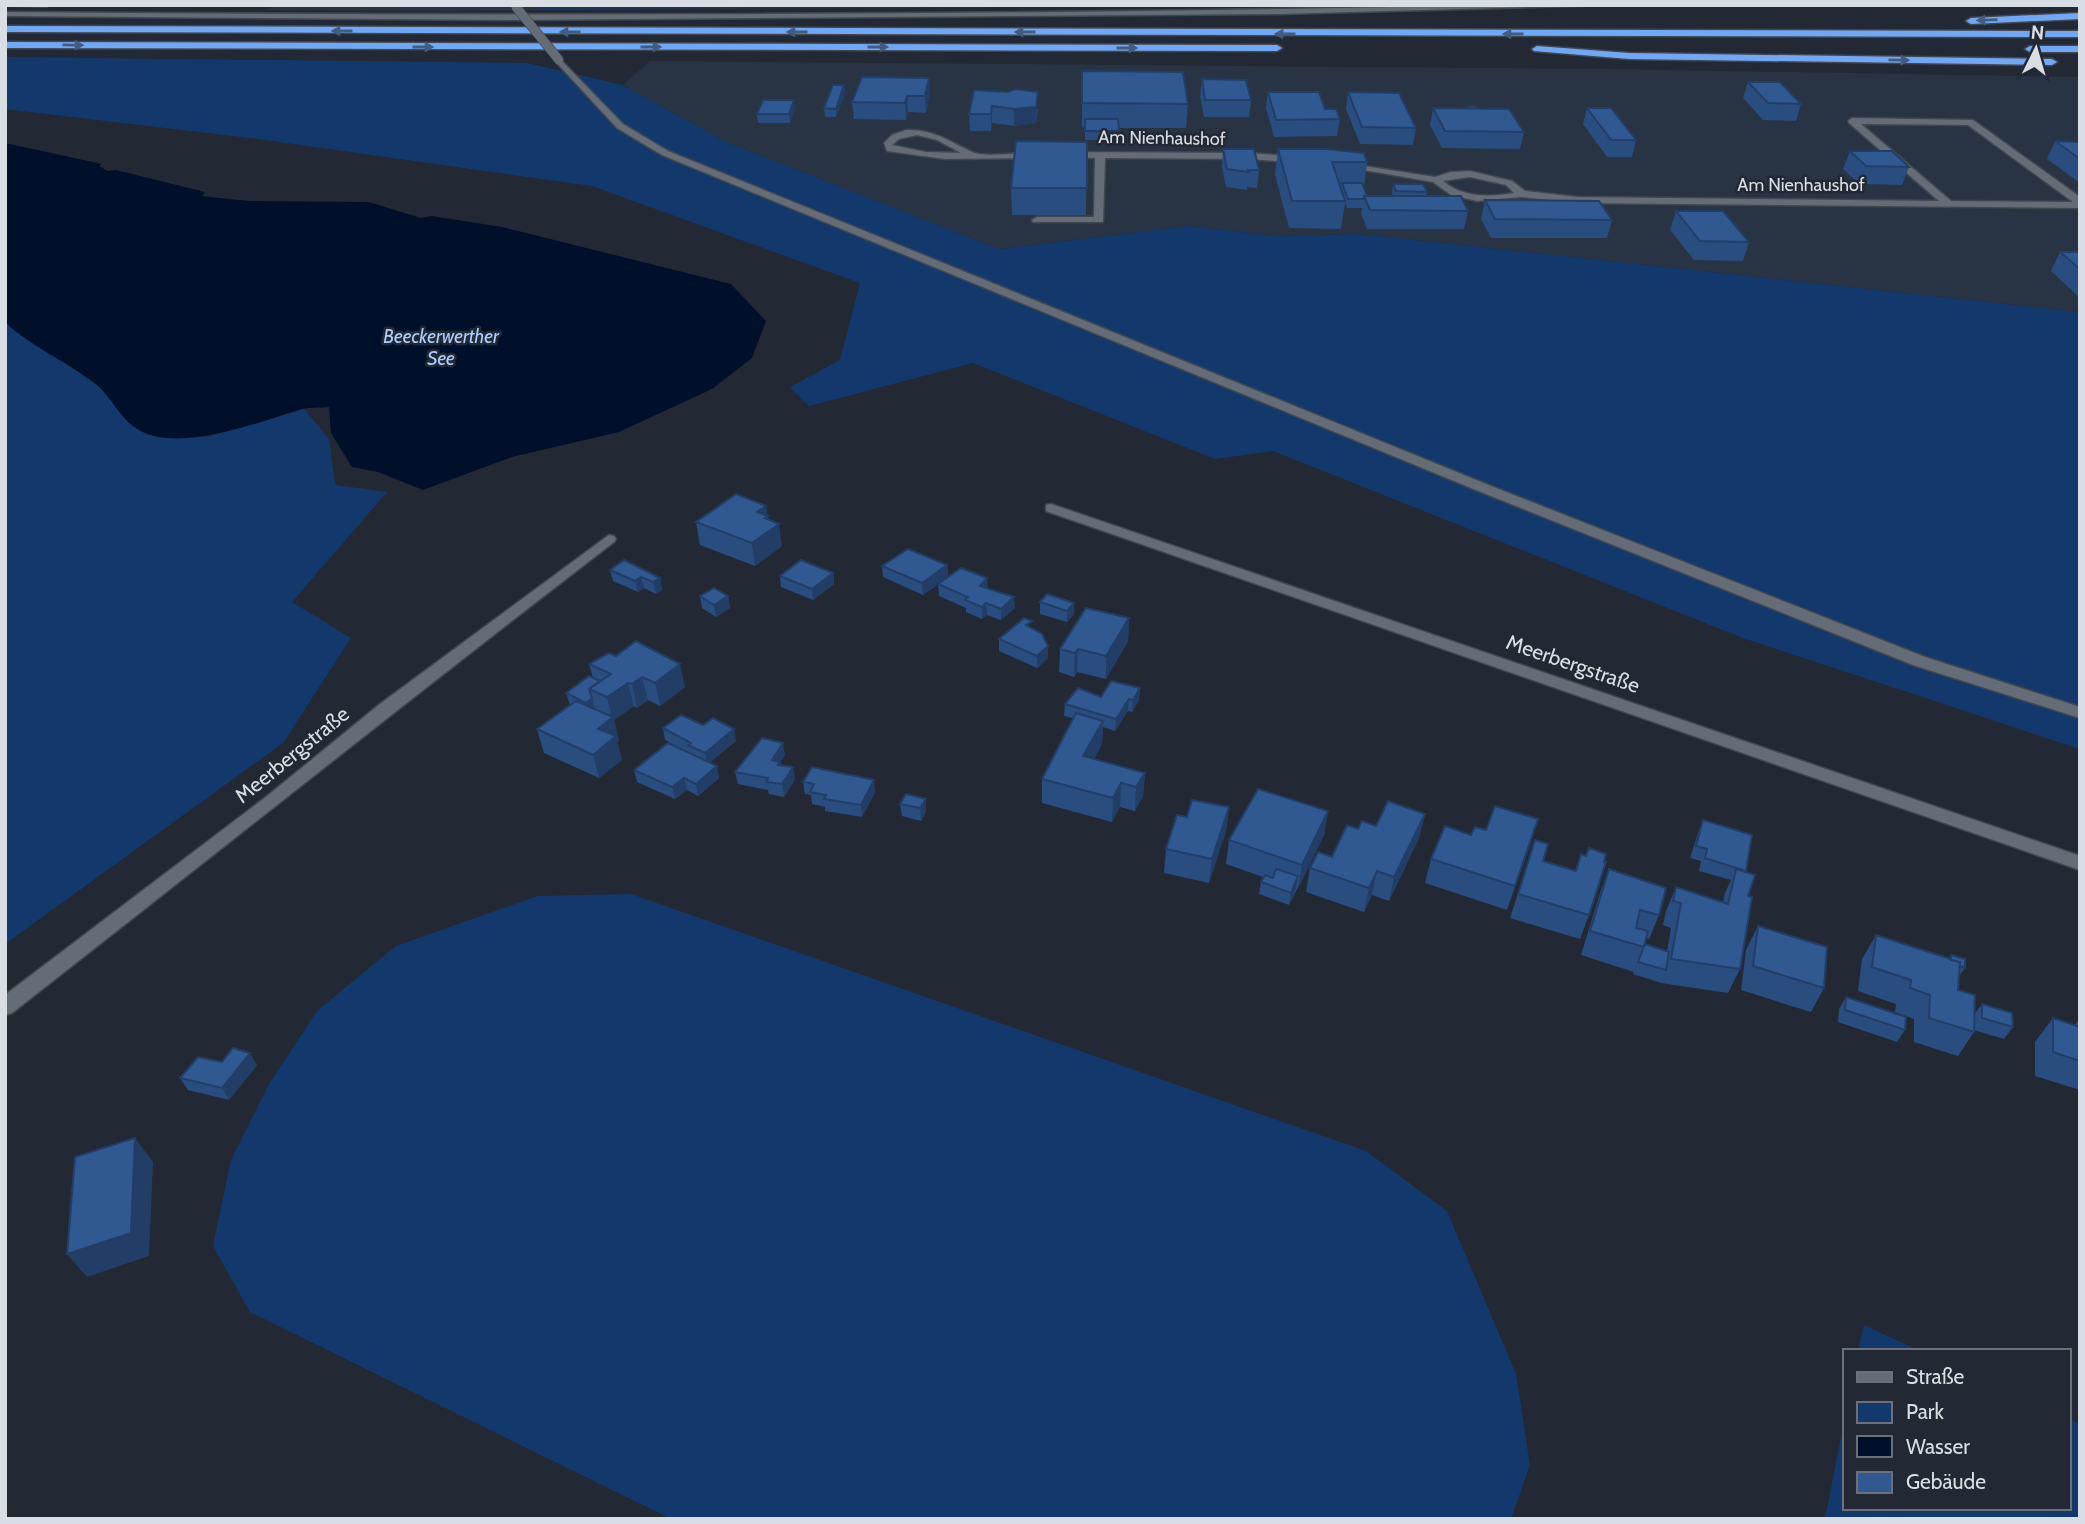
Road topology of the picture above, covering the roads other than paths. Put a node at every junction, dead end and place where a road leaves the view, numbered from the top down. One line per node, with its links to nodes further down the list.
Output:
1 (293, 5): 6 (street)
2 (1603, 5): 6 (street)
3 (515, 6): 31 (street, bridge)
4 (5, 15): 6 (street)
5 (2080, 16): 7 (highway, one-way to 7)
6 (273, 17)
7 (1960, 21)
8 (1918, 23): 10 (highway)
9 (5, 29): 10 (highway, one-way to 9)
10 (1581, 34): 11 (highway)
11 (2080, 34)
12 (5, 45): 13 (highway, one-way to 13)
13 (1291, 48)
14 (2080, 48): 18 (highway)
15 (1523, 49): 16 (highway)
16 (1537, 49): 17 (highway); 19 (highway, one-way to 19)
17 (1945, 49)
18 (2023, 49)
19 (2066, 62)
20 (970, 155): 20 (street, Am Nienhaushof); 21 (street, Am Nienhaushof)
21 (1100, 155): 22 (street, Am Nienhaushof); 28 (street)
22 (1311, 161)
23 (1336, 165): 24 (street, Am Nienhaushof)
24 (1436, 180): 25 (street, Am Nienhaushof); 25 (street, Am Nienhaushof)
25 (1522, 194): 27 (street, Am Nienhaushof)
26 (2080, 203): 27 (street, Am Nienhaushof); 27 (street)
27 (1949, 204)
28 (1037, 220)
29 (1051, 508): 32 (street, Meerbergstraße)
30 (608, 539): 33 (street, Meerbergstraße)
31 (2080, 713)
32 (2080, 863)
33 (5, 1007)

